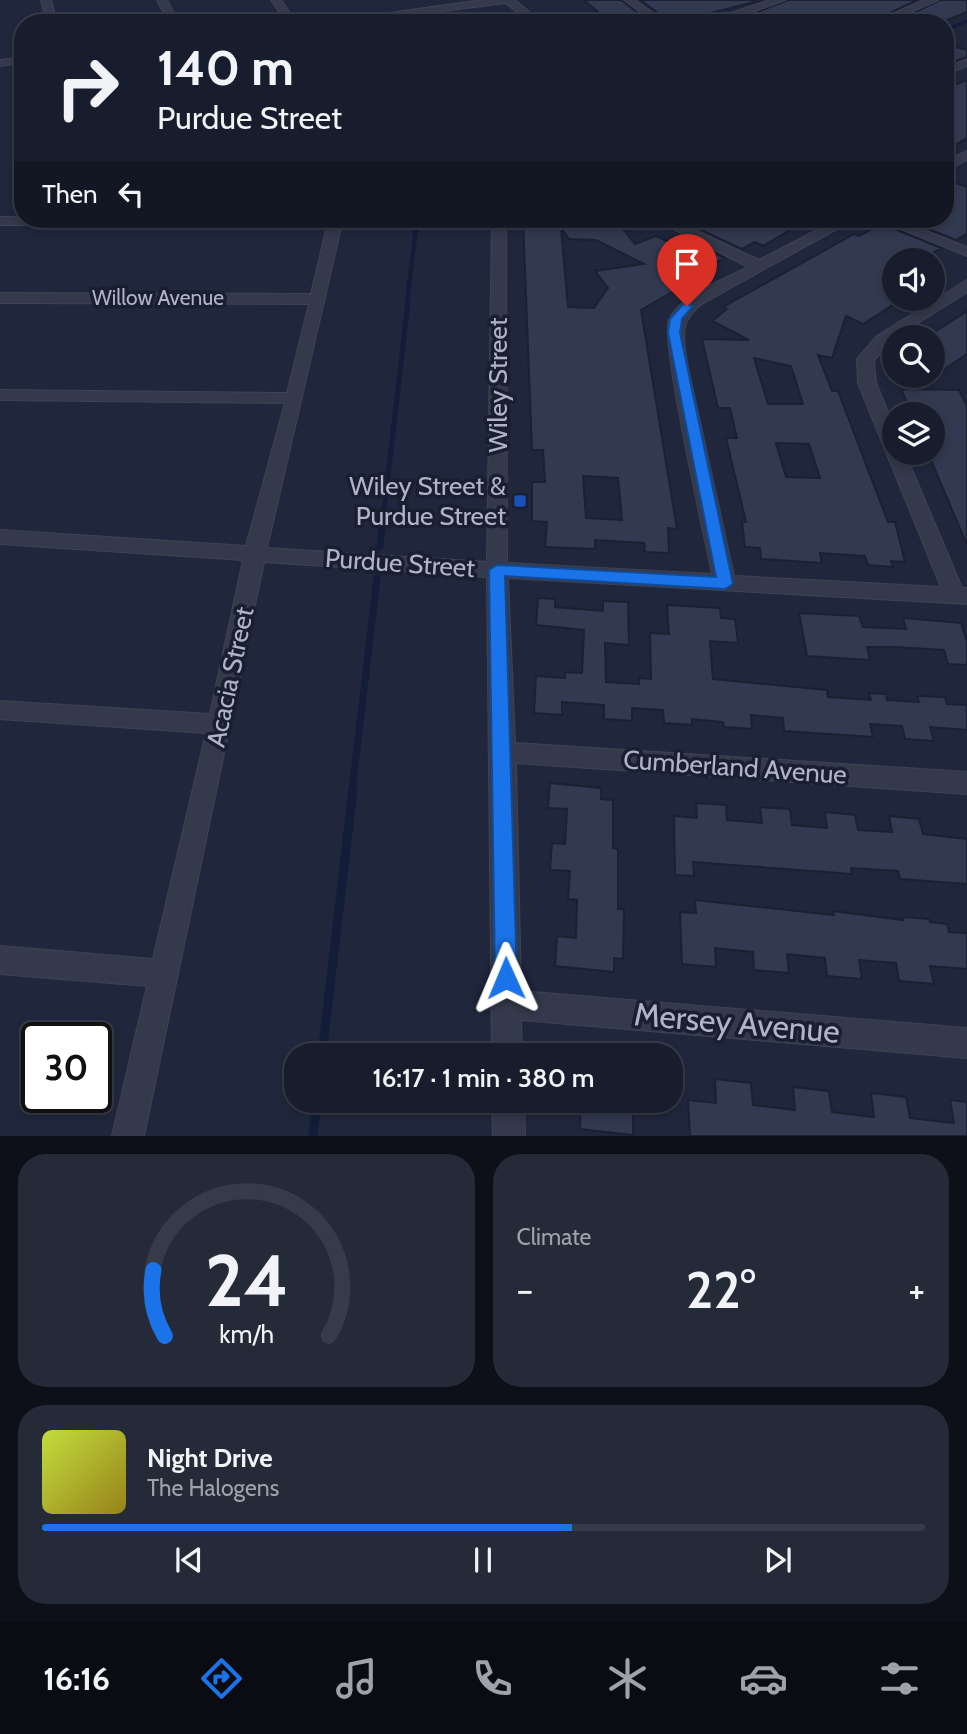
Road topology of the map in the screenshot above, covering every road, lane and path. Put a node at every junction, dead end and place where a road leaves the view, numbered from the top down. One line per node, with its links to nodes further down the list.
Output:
1 (388, 0): 6 (street)
2 (508, 0): 6 (street); 8 (street)
3 (629, 0): 9 (street)
4 (780, 0): 10 (street)
5 (933, 0): 11 (street)
6 (404, 12): 7 (street)
7 (389, 14)
8 (526, 14)
9 (650, 14)
10 (739, 14)
11 (898, 14)
12 (333, 228): 21 (street, Acacia Street)
13 (499, 228): 28 (street, Wiley Street)
14 (680, 228): 18 (street)
15 (831, 228): 18 (street)
16 (907, 228): 17 (street)
17 (967, 252)
18 (759, 266): 29 (street)
19 (967, 285): 24 (street)
20 (0, 298): 21 (street, Willow Avenue)
21 (316, 299): 23 (street, Acacia Street)
22 (0, 396): 23 (street)
23 (295, 398): 27 (street, Acacia Street)
24 (882, 419)
25 (901, 465): 30 (street)
26 (0, 537): 27 (street, Purdue Street)
27 (255, 552): 28 (street, Purdue Street); 32 (street, Acacia Street)
28 (497, 570): 29 (street, Purdue Street); 33 (street, Wiley Street)
29 (725, 584): 30 (street, Purdue Street)
30 (961, 596)
31 (0, 710): 32 (street)
32 (220, 724): 36 (street, Acacia Street)
33 (503, 751): 34 (street, Cumberland Avenue); 37 (street, Wiley Street)
34 (967, 783)
35 (0, 960): 36 (street)
36 (165, 974): 41 (street, Acacia Street)
37 (506, 1004): 38 (street, Wiley Street); 39 (street, Mersey Avenue)
38 (507, 1043)
39 (967, 1043)
40 (508, 1113): 42 (street)
41 (128, 1136)
42 (509, 1136)

